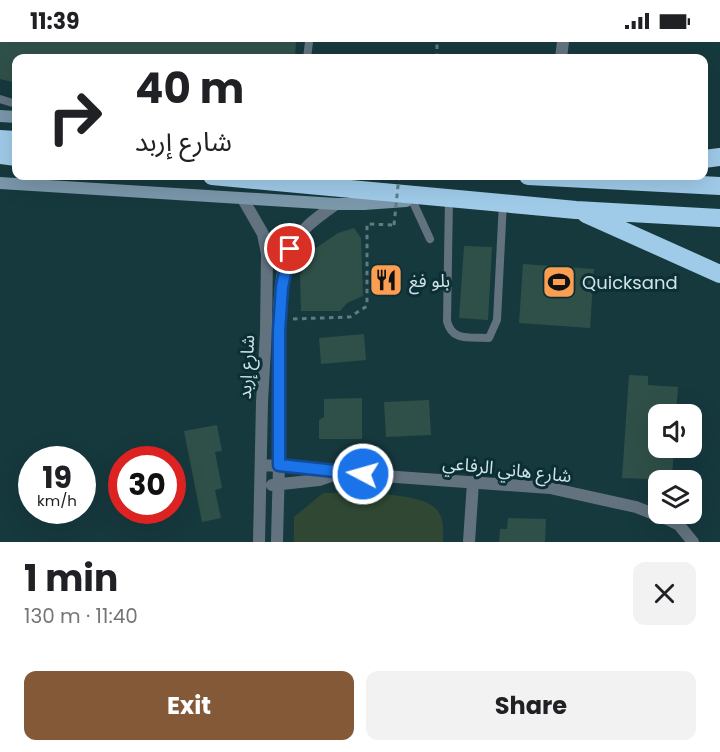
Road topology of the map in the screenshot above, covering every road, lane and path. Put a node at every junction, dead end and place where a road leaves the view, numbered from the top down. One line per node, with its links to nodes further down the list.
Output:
1 (254, 180): 6 (highway)
2 (399, 180): 15 (path, bridge)
3 (593, 180): 5 (highway)
4 (0, 183): 7 (street)
5 (720, 186)
6 (442, 196): 8 (street); 9 (highway); 9 (lane)
7 (243, 199): 10 (street); 16 (street, شارع إربد)
8 (412, 200): 10 (street); 13 (lane)
9 (503, 202): 11 (highway)
10 (336, 204): 15 (street, شارع إربد)
11 (576, 210): 12 (highway); 14 (highway)
12 (720, 218)
13 (430, 239)
14 (720, 274)
15 (280, 319): 17 (street, شارع إربد)
16 (261, 465): 17 (street, شارع هاني الرفاعي); 20 (street, شارع إربد)
17 (279, 465): 18 (street, شارع هاني الرفاعي); 21 (street, شارع إربد)
18 (341, 473): 19 (street, شارع هاني الرفاعي); 21 (street, شارع هاني الرفاعي)
19 (473, 482): 24 (street); 25 (street, شارع هاني الرفاعي)
20 (261, 484): 21 (street, شارع هاني الرفاعي); 22 (street, شارع إربد)
21 (279, 485): 23 (street, شارع إربد)
22 (259, 542)
23 (277, 542)
24 (469, 542)
25 (693, 542)

